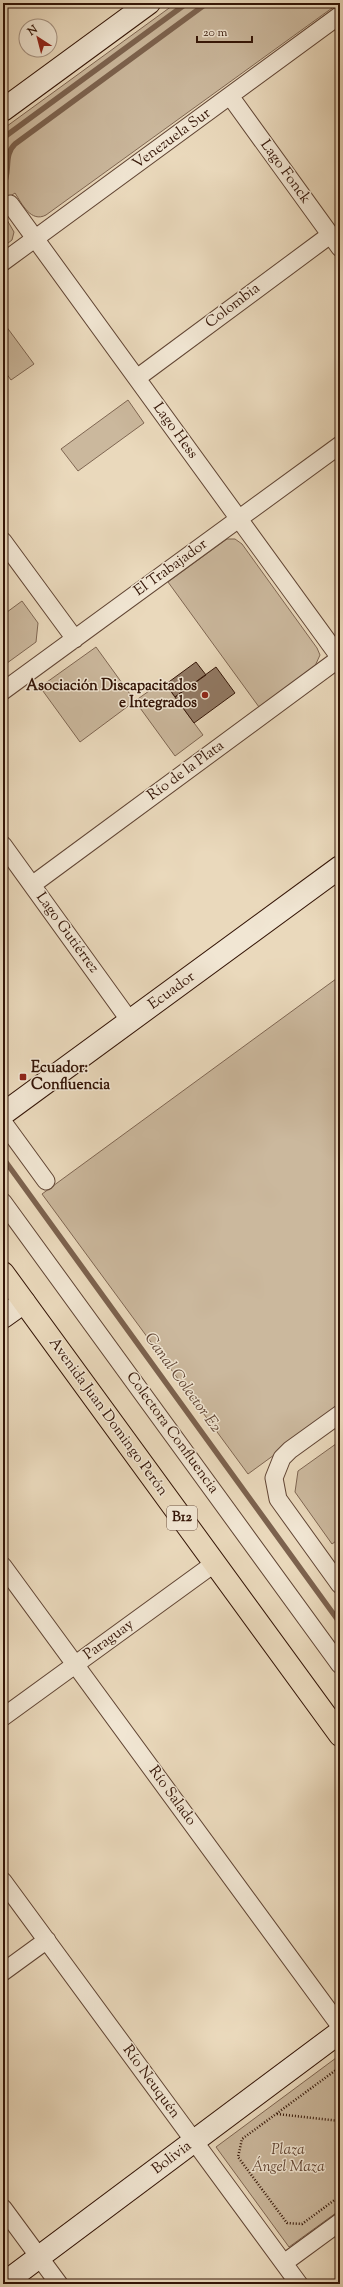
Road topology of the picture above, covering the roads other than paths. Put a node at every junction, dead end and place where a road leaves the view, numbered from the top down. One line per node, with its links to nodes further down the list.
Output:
1 (149, 3): 4 (street)
2 (340, 15): 3 (street, Venezuela Sur)
3 (230, 96): 6 (street, Lago Fonck); 7 (street, Venezuela Sur)
4 (3, 110)
5 (10, 204): 7 (street, Lago Hess)
6 (330, 235): 8 (street, Lago Fonck); 10 (street, Colombia)
7 (35, 238): 9 (street, Venezuela Sur); 10 (street, Lago Hess)
8 (340, 248)
9 (3, 262)
10 (137, 378): 12 (street, Lago Hess)
11 (340, 445): 12 (street, El Trabajador)
12 (239, 519): 14 (street, El Trabajador); 15 (street, Lago Hess)
13 (3, 541): 14 (street)
14 (75, 639): 16 (street, El Trabajador)
15 (340, 658): 19 (street, Río de la Plata)
16 (3, 691)
17 (3, 845): 19 (street, Lago Gutiérrez)
18 (340, 867): 20 (street, Ecuador)
19 (32, 885): 20 (street, Lago Gutiérrez)
20 (130, 1021): 21 (street, Ecuador)
21 (3, 1114)
22 (3, 1122): 23 (street)
23 (46, 1181)
24 (3, 1202): 33 (street, Colectora Confluencia)
25 (3, 1273): 26 (main road, Avenida Juan Domingo Perón / B12)
26 (24, 1302): 27 (street); 29 (main road, Avenida Juan Domingo Perón / B12)
27 (3, 1317)
28 (340, 1414): 31 (street)
29 (215, 1563): 32 (street, Paraguay); 35 (main road, Avenida Juan Domingo Perón / B12)
30 (3, 1566): 32 (street, Río Salado)
31 (340, 1585)
32 (75, 1664): 34 (street, Paraguay); 39 (street, Río Salado)
33 (340, 1665)
34 (3, 1717)
35 (340, 1735)
36 (3, 1880): 37 (street, Río Neuquén)
37 (46, 1940): 38 (street); 41 (street, Río Neuquén)
38 (3, 1972)
39 (340, 2026)
40 (340, 2032): 41 (street, Bolivia)
41 (194, 2141): 44 (street, Bolivia); 45 (street, Río Neuquén)
42 (3, 2208): 44 (street)
43 (340, 2222): 45 (street)
44 (39, 2257): 46 (street, Bolivia); 47 (street)
45 (284, 2263): 48 (street, Río Neuquén)
46 (3, 2284)
47 (59, 2284)
48 (299, 2284)

